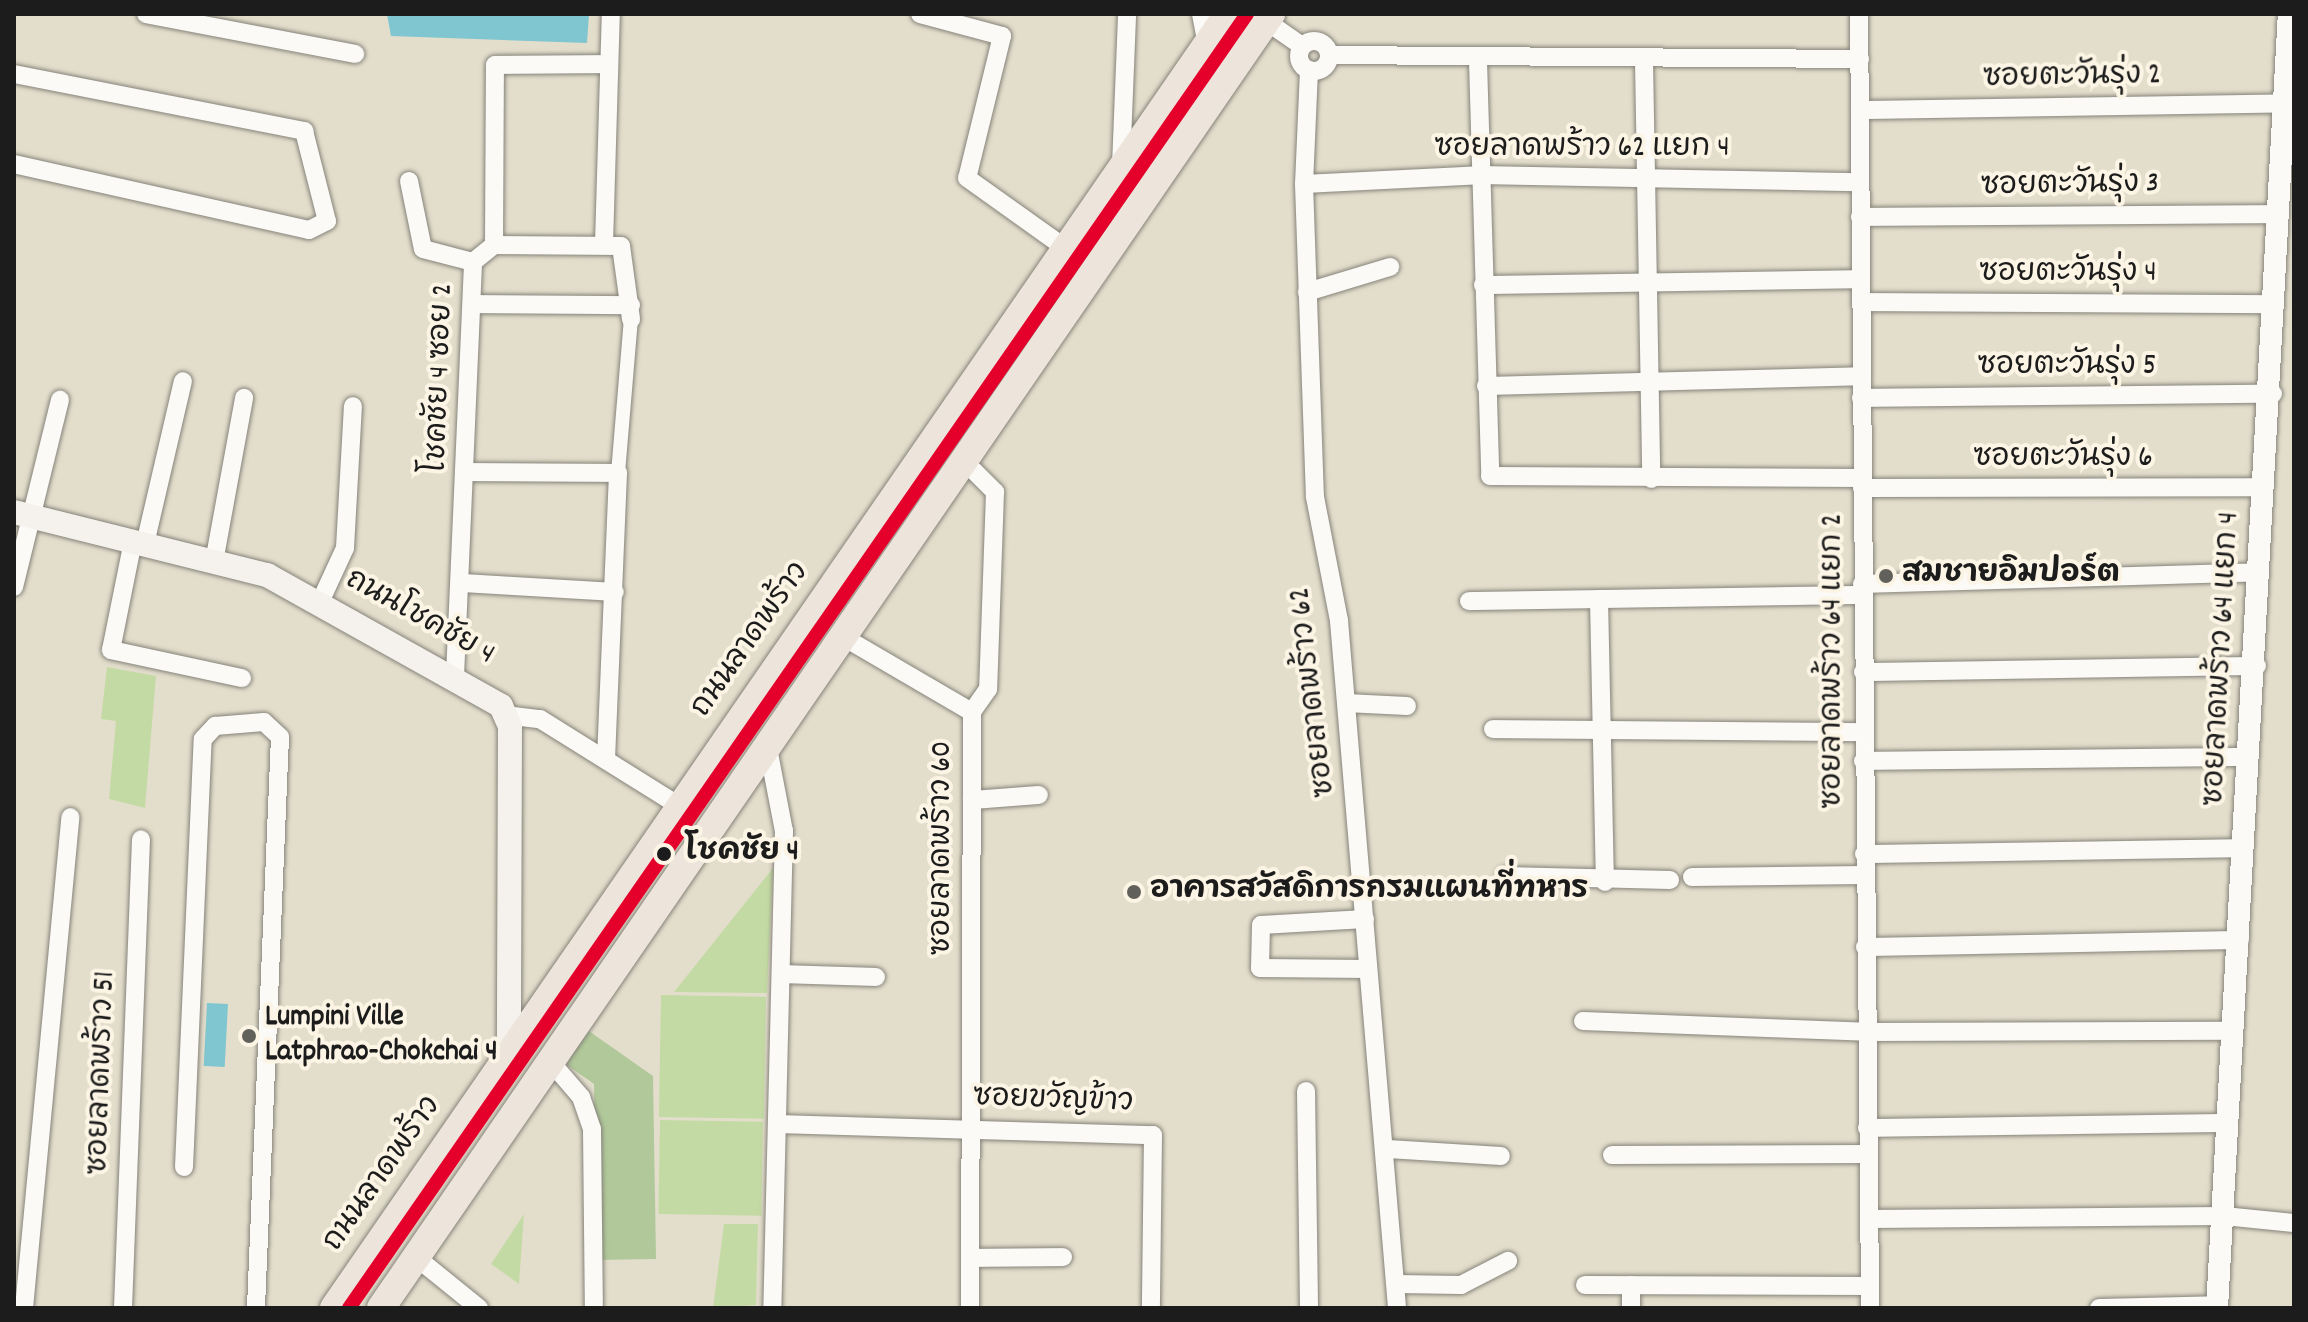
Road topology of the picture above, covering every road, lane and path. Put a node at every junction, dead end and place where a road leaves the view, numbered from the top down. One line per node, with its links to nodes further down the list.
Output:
1 (146, 14): 12 (street)
2 (611, 14): 17 (street)
3 (920, 14): 33 (street)
4 (1127, 14): 23 (street)
5 (1201, 14): 10 (street)
6 (1228, 14): 10 (main road, ถนนลาดพร้าว)
7 (1859, 14): 14 (street, ซอยลาดพร้าว 64 แยก 2)
8 (2289, 14): 20 (street, ซอยลาดพร้าว 64 แยก 4)
9 (1268, 18): 11 (street); 36 (main road)
10 (1207, 45): 23 (main road, ถนนลาดพร้าว)
11 (1302, 46): 13 (street); 18 (street, ซอยลาดพร้าว 62)
12 (355, 54)
13 (1329, 55): 15 (street); 18 (street)
14 (1860, 59): 16 (street); 21 (street, ซอยลาดพร้าว 64 แยก 2)
15 (1478, 61): 16 (street); 24 (street)
16 (1644, 61): 25 (street)
17 (609, 64): 31 (street); 32 (street)
18 (1309, 70): 28 (street, ซอยลาดพร้าว 62)
19 (14, 74): 22 (street)
20 (2285, 103): 21 (street, ซอยตะวันรุ่ง 2); 29 (street, ซอยลาดพร้าว 64 แยก 4)
21 (1860, 110): 27 (street, ซอยลาดพร้าว 64 แยก 2)
22 (14, 164)
23 (1121, 166): 33 (main road, ถนนลาดพร้าว)
24 (1479, 175): 25 (street, ซอยลาดพร้าว 62 แยก 4); 28 (street, ซอยลาดพร้าว 62 แยก 4); 39 (street)
25 (1647, 176): 27 (street, ซอยลาดพร้าว 62 แยก 4); 38 (street)
26 (409, 181): 34 (street)
27 (1860, 182): 30 (street, ซอยลาดพร้าว 64 แยก 2)
28 (1304, 184): 40 (street, ซอยลาดพร้าว 62)
29 (2280, 214): 30 (street, ซอยตะวันรุ่ง 3); 43 (street, ซอยลาดพร้าว 64 แยก 4)
30 (1860, 217): 37 (street, ซอยลาดพร้าว 64 แยก 2)
31 (604, 244): 32 (street); 44 (street)
32 (494, 245): 34 (street, โชคชัย 4 ซอย 2)
33 (1065, 248): 36 (main road); 89 (main road, ถนนลาดพร้าว)
34 (473, 262): 42 (street, โชคชัย 4 ซอย 2)
35 (1390, 267): 40 (street)
36 (1092, 270): 54 (main road)
37 (1861, 279): 38 (street); 41 (street, ซอยลาดพร้าว 64 แยก 2)
38 (1648, 283): 39 (street); 47 (street)
39 (1483, 285): 48 (street)
40 (1307, 292): 76 (street, ซอยลาดพร้าว 62)
41 (1861, 302): 43 (street, ซอยตะวันรุ่ง 4); 45 (street, ซอยลาดพร้าว 64 แยก 2)
42 (472, 304): 44 (street); 55 (street, โชคชัย 4 ซอย 2)
43 (2275, 304): 49 (street, ซอยลาดพร้าว 64 แยก 4)
44 (631, 312): 56 (street)
45 (1861, 376): 47 (street); 51 (street, ซอยลาดพร้าว 64 แยก 2)
46 (183, 381): 61 (street)
47 (1650, 381): 48 (street); 57 (street)
48 (1486, 386): 57 (street, ซอยตะวันรุ่ง 6)
49 (2273, 394): 51 (street, ซอยตะวันรุ่ง 5); 59 (street, ซอยลาดพร้าว 64 แยก 4)
50 (244, 398): 62 (street)
51 (1861, 398): 58 (street, ซอยลาดพร้าว 64 แยก 2)
52 (60, 400): 60 (street)
53 (353, 406): 69 (street)
54 (962, 459): 71 (main road); 78 (street, ซอยลาดพร้าว 60)
55 (468, 472): 56 (street); 64 (street, โชคชัย 4 ซอย 2)
56 (618, 473): 67 (street)
57 (1651, 479): 58 (street, ซอยตะวันรุ่ง 6)
58 (1862, 483): 59 (street, ซอยตะวันรุ่ง 6); 66 (street, ซอยลาดพร้าว 64 แยก 2)
59 (2264, 487): 63 (street, ซอยลาดพร้าว 64 แยก 4)
60 (23, 514): 61 (main road, ถนนโชคชัย 4); 65 (street)
61 (139, 543): 62 (main road, ถนนโชคชัย 4); 75 (street)
62 (214, 562): 69 (main road, ถนนโชคชัย 4)
63 (2260, 572): 66 (street); 72 (street, ซอยลาดพร้าว 64 แยก 4)
64 (463, 583): 67 (street); 74 (street, โชคชัย 4 ซอย 2)
65 (14, 587)
66 (1862, 590): 68 (street); 73 (street, ซอยลาดพร้าว 64 แยก 2)
67 (615, 592): 85 (street)
68 (1599, 599): 70 (street); 81 (street)
69 (321, 600): 74 (main road, ถนนโชคชัย 4)
70 (1469, 601)
71 (840, 635): 78 (street); 83 (main road)
72 (2257, 666): 73 (street); 84 (street, ซอยลาดพร้าว 64 แยก 4)
73 (1863, 672): 82 (street, ซอยลาดพร้าว 64 แยก 2)
74 (455, 676): 79 (main road, ถนนโชคชัย 4)
75 (242, 678)
76 (1346, 703): 77 (street); 99 (street, ซอยลาดพร้าว 62)
77 (1407, 706)
78 (972, 712): 88 (street, ซอยลาดพร้าว 60)
79 (505, 715): 85 (street); 108 (main road)
80 (1493, 729): 81 (street)
81 (1599, 729): 82 (street); 98 (street)
82 (1863, 732): 86 (street, ซอยลาดพร้าว 64 แยก 2)
83 (767, 743): 103 (street); 109 (main road)
84 (2249, 757): 86 (street); 92 (street, ซอยลาดพร้าว 64 แยก 4)
85 (606, 760): 89 (street)
86 (1863, 761): 93 (street, ซอยลาดพร้าว 64 แยก 2)
87 (1039, 795): 88 (street)
88 (972, 800): 113 (street, ซอยลาดพร้าว 60)
89 (679, 806): 108 (main road, ถนนลาดพร้าว)
90 (70, 817): 132 (street)
91 (141, 839): 133 (street, ซอยลาดพร้าว 51)
92 (2243, 848): 93 (street); 100 (street, ซอยลาดพร้าว 64 แยก 4)
93 (1864, 854): 94 (street, ซอยลาดพร้าว 64 แยก 2)
94 (1864, 875): 96 (street); 101 (street, ซอยลาดพร้าว 64 แยก 2)
95 (1505, 876): 98 (street)
96 (1692, 877)
97 (1670, 880): 98 (street)
98 (1605, 882)
99 (1365, 919): 102 (street, ซอยลาดพร้าว 62); 102 (street)
100 (2240, 940): 101 (street); 106 (street, ซอยลาดพร้าว 64 แยก 4)
101 (1865, 947): 107 (street, ซอยลาดพร้าว 64 แยก 2)
102 (1368, 969): 115 (street, ซอยลาดพร้าว 62)
103 (781, 974): 104 (street); 112 (street)
104 (876, 977)
105 (1583, 1021): 107 (street)
106 (2232, 1031): 107 (street); 111 (street, ซอยลาดพร้าว 64 แยก 4)
107 (1866, 1032): 114 (street, ซอยลาดพร้าว 64 แยก 2)
108 (509, 1054): 135 (main road, ถนนลาดพร้าว)
109 (550, 1061): 124 (main road); 138 (street)
110 (1306, 1091): 142 (street)
111 (2229, 1123): 114 (street); 120 (street, ซอยลาดพร้าว 64 แยก 4)
112 (778, 1124): 113 (street, ซอยขวัญข้าว); 139 (street)
113 (972, 1127): 125 (street, ซอยลาดพร้าว 60); 141 (street, ซอยขวัญข้าว)
114 (1867, 1128): 116 (street, ซอยลาดพร้าว 64 แยก 2)
115 (1388, 1149): 118 (street); 127 (street, ซอยลาดพร้าว 62)
116 (1868, 1154): 117 (street); 121 (street, ซอยลาดพร้าว 64 แยก 2)
117 (1612, 1155)
118 (1501, 1156)
119 (184, 1167): 134 (street)
120 (2224, 1216): 121 (street); 122 (street); 131 (street, ซอยลาดพร้าว 64 แยก 4)
121 (1869, 1219): 130 (street, ซอยลาดพร้าว 64 แยก 2)
122 (2294, 1223)
123 (1063, 1257): 125 (street)
124 (417, 1258): 136 (main road); 137 (street)
125 (970, 1258): 140 (street, ซอยลาดพร้าว 60)
126 (1508, 1261): 127 (street)
127 (1397, 1284): 143 (street, ซอยลาดพร้าว 62)
128 (1585, 1285): 129 (street)
129 (1631, 1285): 130 (street); 144 (street)
130 (1870, 1286): 145 (street, ซอยลาดพร้าว 64 แยก 2)
131 (2218, 1306): 146 (street)
132 (24, 1308)
133 (123, 1308)
134 (256, 1308)
135 (334, 1308)
136 (381, 1308)
137 (479, 1308)
138 (594, 1308)
139 (772, 1308)
140 (970, 1308)
141 (1151, 1308)
142 (1309, 1308)
143 (1397, 1308)
144 (1631, 1308)
145 (1870, 1308)
146 (2099, 1308)

